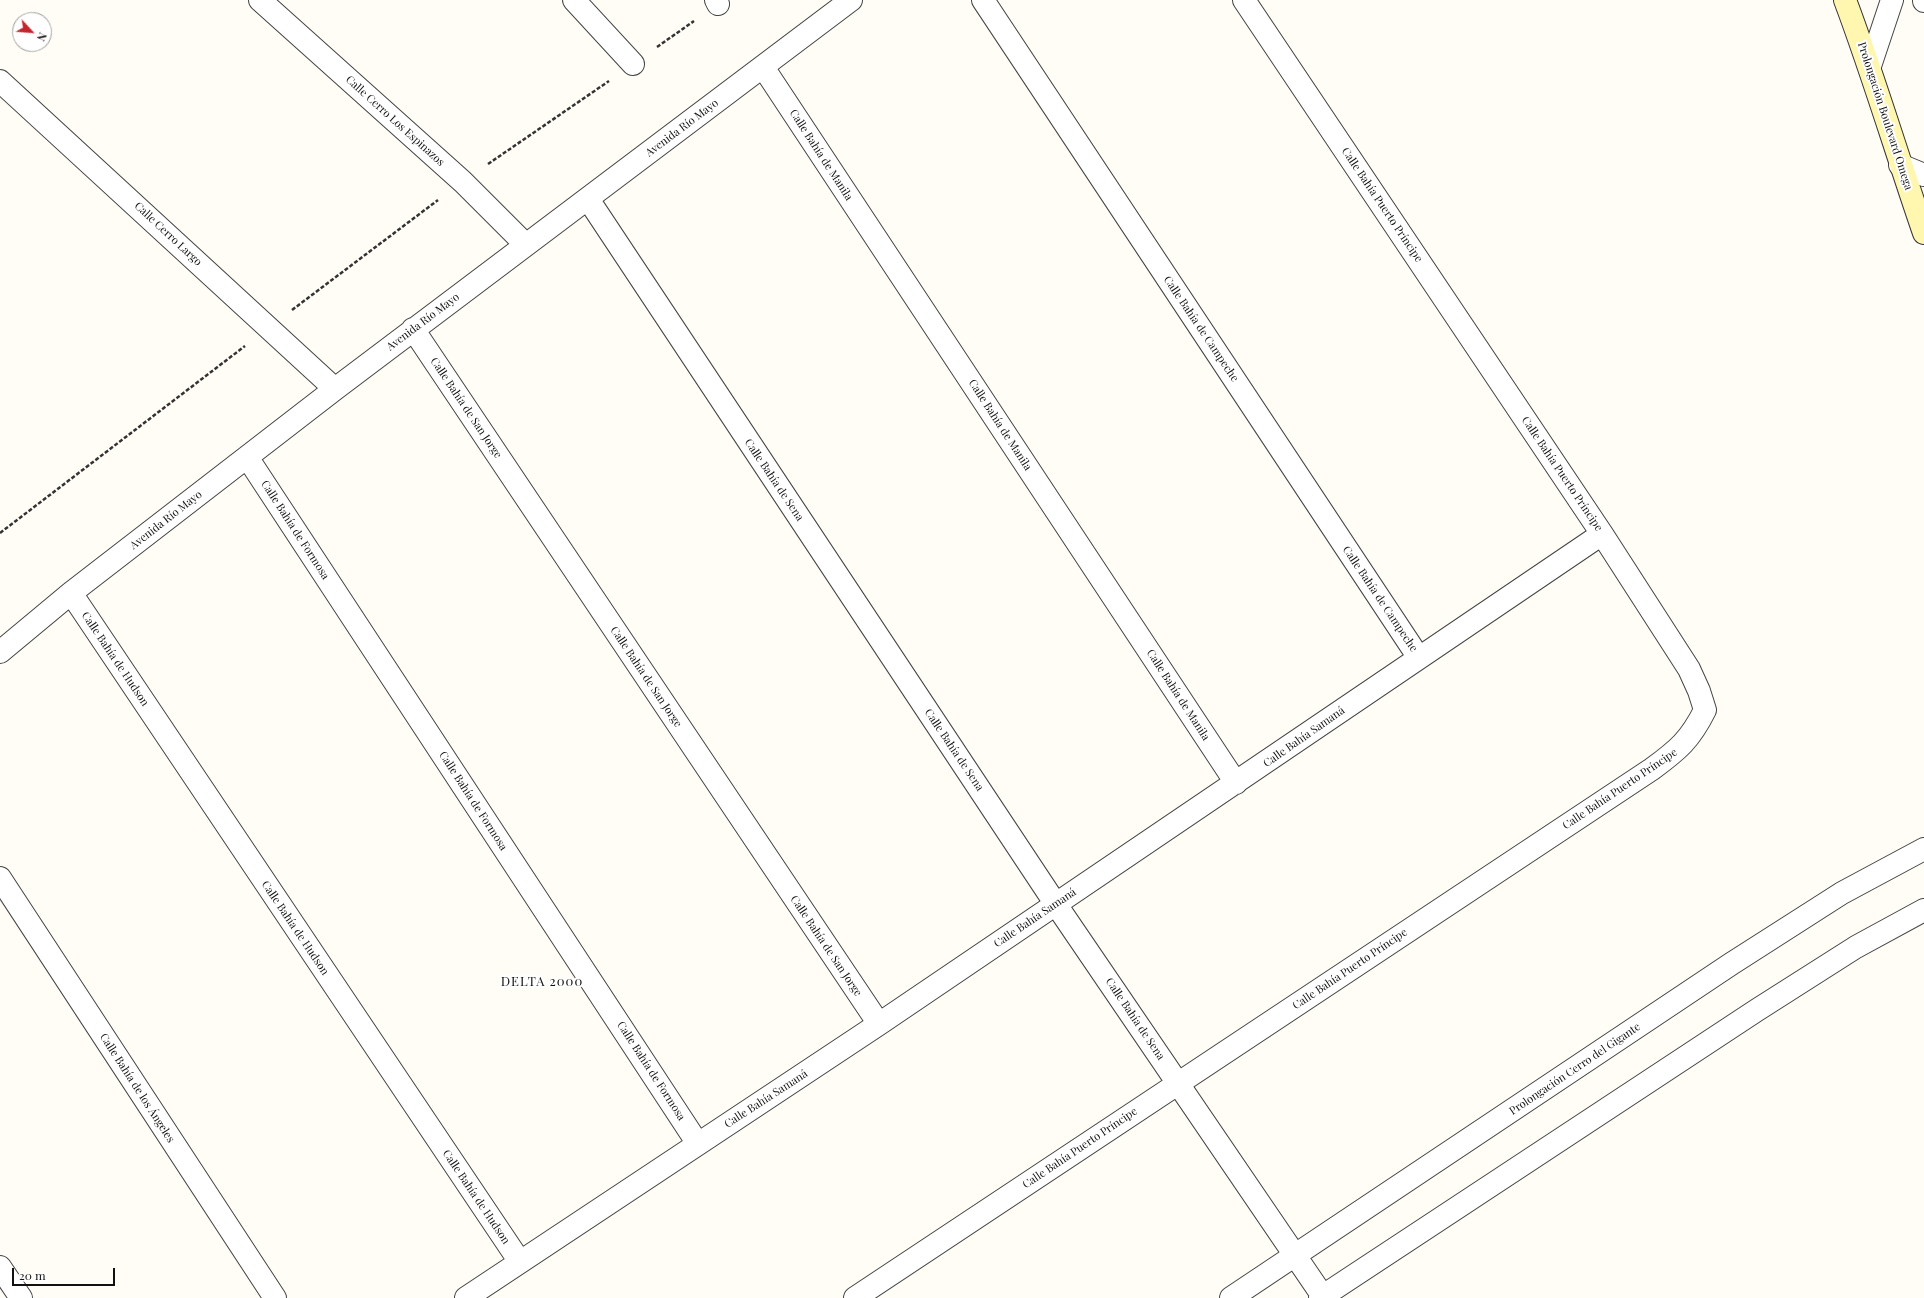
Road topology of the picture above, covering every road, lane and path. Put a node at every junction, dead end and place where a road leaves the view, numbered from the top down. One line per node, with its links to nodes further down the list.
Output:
1 (260, 0): 15 (street, Calle Cerro Los Espinazos)
2 (574, 0): 9 (street)
3 (852, 0): 11 (street, Avenida Río Mayo)
4 (983, 0): 27 (street, Calle Bahía de Campeche)
5 (1244, 0): 24 (street, Calle Bahía Puerto Príncipe)
6 (1845, 0): 10 (street, Prolongación Boulevard Omega)
7 (1892, 0): 10 (street)
8 (717, 2): 9 (path)
9 (633, 64): 15 (path)
10 (1870, 66): 13 (street, Prolongación Boulevard Omega)
11 (763, 67): 16 (street, Avenida Río Mayo); 28 (street, Calle Bahía de Manila)
12 (0, 81): 19 (street, Calle Cerro Largo)
13 (1900, 165): 14 (street); 17 (street, Prolongación Boulevard Omega)
14 (1924, 175)
15 (463, 182): 18 (street, Calle Cerro Los Espinazos); 19 (path)
16 (588, 199): 18 (street, Avenida Río Mayo); 31 (street, Calle Bahía de Sena)
17 (1924, 233)
18 (526, 245): 20 (street, Avenida Río Mayo)
19 (269, 327): 21 (street, Calle Cerro Largo); 23 (path)
20 (413, 329): 21 (street, Avenida Río Mayo); 33 (street, Calle Bahía de San Jorge)
21 (335, 389): 22 (street, Avenida Río Mayo)
22 (247, 457): 25 (street, Avenida Río Mayo); 35 (street, Calle Bahía de Formosa)
23 (0, 533)
24 (1602, 534): 27 (street, Calle Bahía Samaná); 34 (street, Calle Bahía Puerto Príncipe)
25 (71, 593): 26 (street, Avenida Río Mayo); 37 (street, Calle Bahía de Hudson)
26 (0, 652)
27 (1419, 658): 28 (street, Calle Bahía Samaná)
28 (1236, 783): 31 (street, Calle Bahía Samaná)
29 (1924, 848): 36 (street, Prolongación Cerro del Gigante)
30 (0, 878): 40 (street, Calle Bahía de los Ángeles)
31 (1055, 904): 33 (street, Calle Bahía Samaná); 34 (street, Calle Bahía de Sena)
32 (1924, 910): 44 (street)
33 (879, 1024): 35 (street, Calle Bahía Samaná)
34 (1178, 1082): 36 (street, Calle Bahía de Sena); 42 (street, Calle Bahía Puerto Príncipe)
35 (698, 1144): 37 (street, Calle Bahía Samaná)
36 (1294, 1256): 43 (street, Prolongación Cerro del Gigante); 44 (street, Calle Bahía de Sena)
37 (520, 1262): 41 (street, Calle Bahía Samaná)
38 (0, 1267): 39 (street)
39 (21, 1298)
40 (275, 1298)
41 (466, 1298)
42 (855, 1298)
43 (1231, 1298)
44 (1322, 1298)

